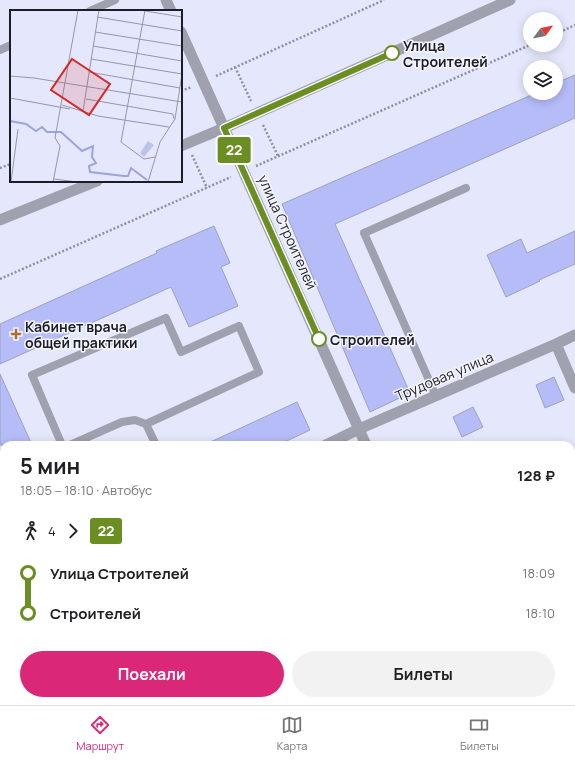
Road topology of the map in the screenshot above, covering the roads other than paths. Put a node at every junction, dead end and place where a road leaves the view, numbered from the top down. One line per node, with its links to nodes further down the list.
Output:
1 (115, 0): 4 (lane)
2 (166, 0): 5 (street)
3 (510, 0): 9 (street)
4 (92, 10)
5 (171, 10)
6 (182, 34): 9 (street, улица Строителей)
7 (10, 45): 8 (lane)
8 (0, 50)
9 (224, 128): 10 (street); 19 (street, улица Строителей)
10 (184, 145)
11 (95, 182): 13 (street)
12 (466, 188): 17 (lane)
13 (0, 220)
14 (575, 334): 15 (street, Трудовая улица)
15 (556, 344): 16 (street); 17 (street, Трудовая улица)
16 (575, 388)
17 (436, 396): 19 (street, Трудовая улица)
18 (146, 424): 20 (lane); 21 (lane); 22 (lane)
19 (359, 429): 23 (street, Трудовая улица); 24 (street, улица Строителей)
20 (60, 441)
21 (79, 441)
22 (154, 441)
23 (334, 441)
24 (364, 441)

